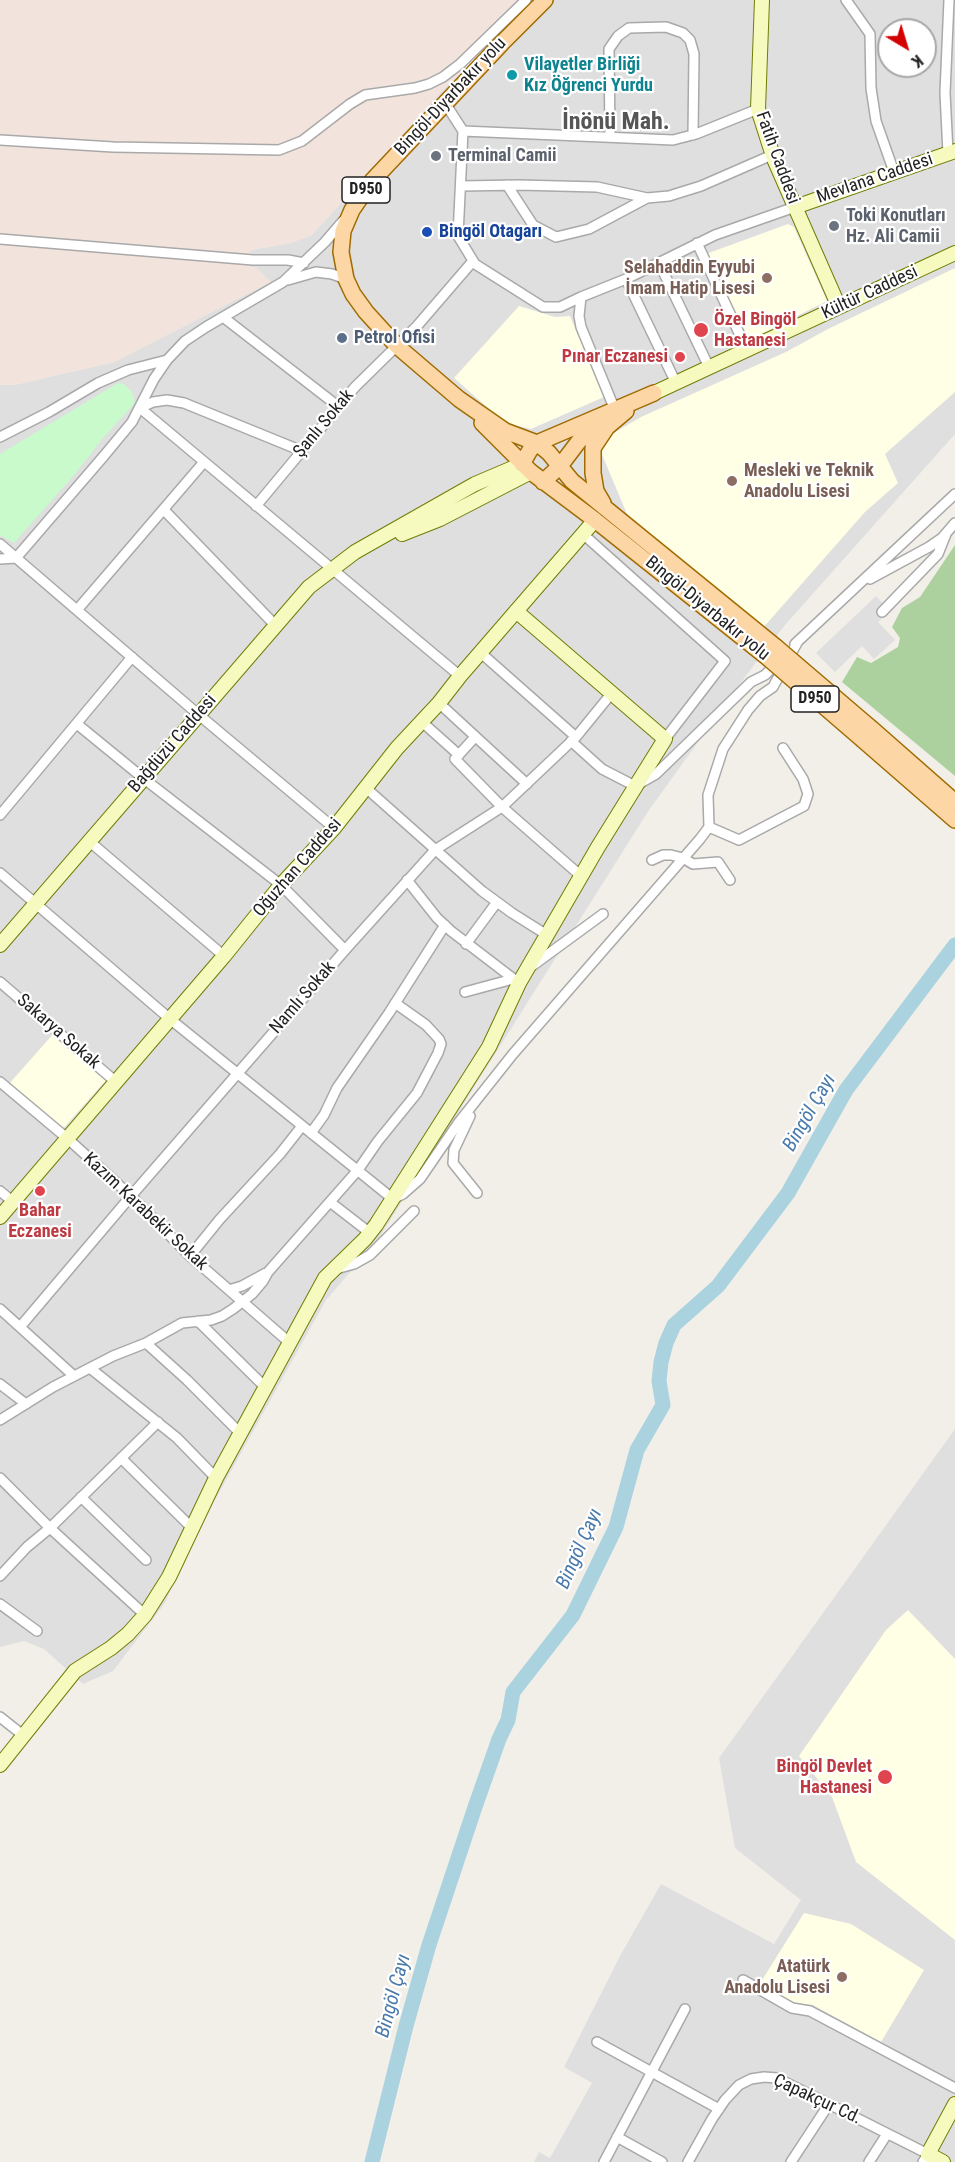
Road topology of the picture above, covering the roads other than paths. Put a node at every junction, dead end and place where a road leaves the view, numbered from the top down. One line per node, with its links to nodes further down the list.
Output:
1 (526, 0): 11 (street)
2 (545, 0): 6 (main road, Bingöl-Diyarbakır yolu / D950)
3 (762, 0): 7 (street, Fatih Caddesi)
4 (846, 0): 14 (street)
5 (949, 0): 12 (street)
6 (445, 103): 8 (street); 19 (main road, Bingöl-Diyarbakır yolu / D950)
7 (758, 109): 9 (street); 13 (street, Fatih Caddesi)
8 (463, 131): 10 (street); 15 (street)
9 (693, 135): 10 (street); 10 (street)
10 (610, 137)
11 (0, 140)
12 (951, 152): 14 (street, Mevlana Caddesi)
13 (772, 155): 17 (street); 18 (street, Fatih Caddesi)
14 (894, 172): 18 (street, Mevlana Caddesi)
15 (461, 186): 16 (street); 23 (street)
16 (507, 186): 17 (street); 17 (street)
17 (647, 198)
18 (795, 207): 21 (street); 30 (street, Fatih Caddesi)
19 (352, 210): 24 (street); 26 (main road, Bingöl-Diyarbakır yolu / D950)
20 (0, 239): 24 (street)
21 (698, 243): 25 (street); 33 (street)
22 (955, 253): 30 (street, Kültür Caddesi)
23 (473, 261): 29 (street); 32 (street, Şanlı Sokak)
24 (304, 263): 28 (street)
25 (658, 263): 27 (street); 35 (street)
26 (346, 279): 28 (street); 32 (main road, Bingöl-Diyarbakır yolu / D950)
27 (626, 279): 29 (street); 36 (street)
28 (283, 282): 31 (street)
29 (580, 297): 42 (street)
30 (839, 307): 33 (street, Kültür Caddesi)
31 (223, 317): 34 (street); 40 (street)
32 (397, 346): 38 (main road, Bingöl-Diyarbakır yolu / D950); 40 (street, Şanlı Sokak)
33 (747, 350): 35 (street, Kültür Caddesi)
34 (167, 360): 41 (street); 44 (street)
35 (710, 368): 36 (street, Kültür Caddesi)
36 (676, 383): 37 (street, Kültür Caddesi)
37 (654, 393): 42 (main road); 48 (main road); 53 (main road)
38 (459, 399): 45 (main road, Bingöl-Diyarbakır yolu / D950); 49 (main road, Bingöl-Diyarbakır yolu / D950)
39 (167, 400): 41 (street); 43 (street); 46 (street)
40 (339, 407): 46 (street, Şanlı Sokak)
41 (140, 408): 43 (street); 60 (street)
42 (615, 410): 45 (main road)
43 (160, 425): 47 (street)
44 (0, 437)
45 (537, 443): 48 (main road, Bingöl-Diyarbakır yolu / D950); 49 (main road)
46 (302, 451): 52 (street, Şanlı Sokak)
47 (204, 462): 52 (street); 54 (street)
48 (560, 466): 50 (main road); 53 (main road, Bingöl-Diyarbakır yolu / D950)
49 (526, 468): 50 (main road, Bingöl-Diyarbakır yolu / D950); 62 (street, Bağdüzü Caddesi)
50 (543, 482): 55 (main road, Bingöl-Diyarbakır yolu / D950)
51 (955, 494): 63 (street)
52 (256, 507): 62 (street)
53 (606, 509): 70 (main road, Bingöl-Diyarbakır yolu / D950)
54 (164, 510): 64 (street); 67 (street)
55 (595, 520): 57 (street, Oğuzhan Caddesi); 70 (main road, Bingöl-Diyarbakır yolu / D950)
56 (955, 523): 58 (street)
57 (583, 534): 65 (street, Oğuzhan Caddesi); 81 (street)
58 (946, 534): 63 (street); 66 (street)
59 (0, 544): 60 (street)
60 (16, 558): 61 (street); 64 (street)
61 (0, 559)
62 (332, 570): 67 (street, Bağdüzü Caddesi); 72 (street)
63 (860, 584): 68 (street)
64 (78, 610): 71 (street)
65 (516, 611): 69 (street, Oğuzhan Caddesi); 73 (street)
66 (882, 612)
67 (276, 626): 75 (street, Bağdüzü Caddesi)
68 (798, 641): 86 (street); 92 (street)
69 (481, 653): 72 (street, Oğuzhan Caddesi); 80 (street)
70 (772, 653): 78 (main road, Bingöl-Diyarbakır yolu / D950, bridge)
71 (132, 657): 75 (street); 77 (street)
72 (459, 676): 74 (street, Oğuzhan Caddesi)
73 (610, 694): 80 (street, Namlı Sokak); 81 (street)
74 (439, 703): 76 (street, Oğuzhan Caddesi); 79 (street)
75 (199, 715): 84 (street, Bağdüzü Caddesi); 93 (street)
76 (421, 721): 83 (street); 87 (street, Oğuzhan Caddesi)
77 (77, 724): 84 (street); 90 (street)
78 (867, 735): 88 (main road, Bingöl-Diyarbakır yolu / D950); 91 (main road, Bingöl-Diyarbakır yolu / D950)
79 (475, 737): 83 (street); 85 (street)
80 (574, 739): 85 (street, Namlı Sokak); 86 (street)
81 (665, 739): 86 (street)
82 (783, 748): 92 (street)
83 (459, 754): 89 (street)
84 (143, 778): 94 (street, Bağdüzü Caddesi); 102 (street)
85 (528, 784): 89 (street, Namlı Sokak)
86 (635, 786): 99 (street)
87 (366, 788): 93 (street, Oğuzhan Caddesi); 95 (street)
88 (955, 802)
89 (502, 807): 95 (street, Namlı Sokak); 99 (street)
90 (0, 815)
91 (955, 820)
92 (709, 827): 96 (street)
93 (333, 828): 102 (street, Oğuzhan Caddesi)
94 (89, 841): 104 (street, Bağdüzü Caddesi); 111 (street)
95 (435, 850): 100 (street, Namlı Sokak); 103 (street)
96 (683, 858): 97 (street); 101 (street); 121 (street)
97 (652, 860)
98 (0, 873): 104 (street)
99 (581, 876): 107 (street)
100 (407, 880): 106 (street); 110 (street, Namlı Sokak)
101 (730, 880)
102 (281, 885): 110 (street); 111 (street, Oğuzhan Caddesi)
103 (497, 902): 107 (street); 108 (street)
104 (35, 903): 109 (street, Bağdüzü Caddesi); 117 (street)
105 (603, 914): 112 (street)
106 (445, 925): 108 (street); 116 (street)
107 (547, 934): 112 (street)
108 (466, 944): 113 (street)
109 (0, 945)
110 (345, 950): 118 (street, Namlı Sokak)
111 (224, 956): 117 (street, Oğuzhan Caddesi)
112 (527, 970): 113 (street)
113 (516, 981): 115 (street); 129 (street)
114 (0, 982): 120 (street, Sakarya Sokak)
115 (465, 992)
116 (395, 1003): 123 (street); 125 (street)
117 (170, 1019): 118 (street); 120 (street, Oğuzhan Caddesi)
118 (237, 1074): 122 (street); 128 (street, Namlı Sokak)
119 (0, 1082): 124 (street, Kazım Karabekir Sokak)
120 (116, 1082): 124 (street, Oğuzhan Caddesi)
121 (481, 1096): 127 (street); 129 (street)
122 (302, 1126): 123 (street); 135 (street)
123 (311, 1133): 125 (street)
124 (68, 1139): 128 (street, Kazım Karabekir Sokak); 130 (street, Oğuzhan Caddesi)
125 (358, 1170): 129 (street); 131 (street)
126 (0, 1191): 130 (street)
127 (477, 1193)
128 (131, 1196): 135 (street, Kazım Karabekir Sokak); 142 (street, Namlı Sokak)
129 (393, 1199): 134 (street)
130 (12, 1201): 133 (street, Oğuzhan Caddesi)
131 (330, 1202): 134 (street); 137 (street)
132 (414, 1210): 136 (street)
133 (0, 1217)
134 (370, 1233): 136 (street)
135 (190, 1256): 138 (street, Kazım Karabekir Sokak)
136 (332, 1269): 144 (street)
137 (268, 1272): 138 (street); 139 (street)
138 (229, 1290): 139 (street, Kazım Karabekir Sokak)
139 (243, 1302): 141 (street); 144 (street, Kazım Karabekir Sokak)
140 (0, 1309): 142 (street)
141 (198, 1321): 143 (street); 148 (street)
142 (20, 1327): 146 (street)
143 (146, 1343): 145 (street); 152 (street)
144 (290, 1343): 148 (street)
145 (90, 1368): 146 (street); 151 (street)
146 (74, 1376): 149 (street)
147 (0, 1384): 149 (street)
148 (266, 1388): 152 (street)
149 (26, 1404): 150 (street)
150 (0, 1420)
151 (158, 1422): 153 (street); 155 (street)
152 (241, 1434): 155 (street)
153 (121, 1458): 156 (street); 158 (street)
154 (0, 1478): 157 (street)
155 (216, 1478): 158 (street)
156 (81, 1497): 157 (street); 159 (street)
157 (50, 1528): 160 (street); 162 (street)
158 (192, 1528): 162 (street)
159 (146, 1560)
160 (0, 1576)
161 (0, 1604): 163 (street)
162 (145, 1615): 165 (street)
163 (38, 1631)
164 (0, 1717): 165 (street)
165 (24, 1736): 166 (street)
166 (0, 1765)
167 (743, 1980): 171 (street)
168 (685, 2009): 170 (street)
169 (597, 2042): 170 (street)
170 (652, 2073): 174 (street); 176 (street)
171 (955, 2088)
172 (829, 2104): 174 (street, Çapakçur Cd.); 175 (street, Çapakçur Cd.); 181 (street)
173 (955, 2104): 177 (street)
174 (718, 2109): 180 (street, Çapakçur Cd.)
175 (887, 2134): 177 (street, Çapakçur Cd.); 182 (street)
176 (617, 2137): 178 (street); 179 (street)
177 (926, 2158): 183 (street, Çapakçur Cd.)
178 (604, 2162)
179 (662, 2162)
180 (688, 2162)
181 (791, 2162)
182 (869, 2162)
183 (944, 2162)

